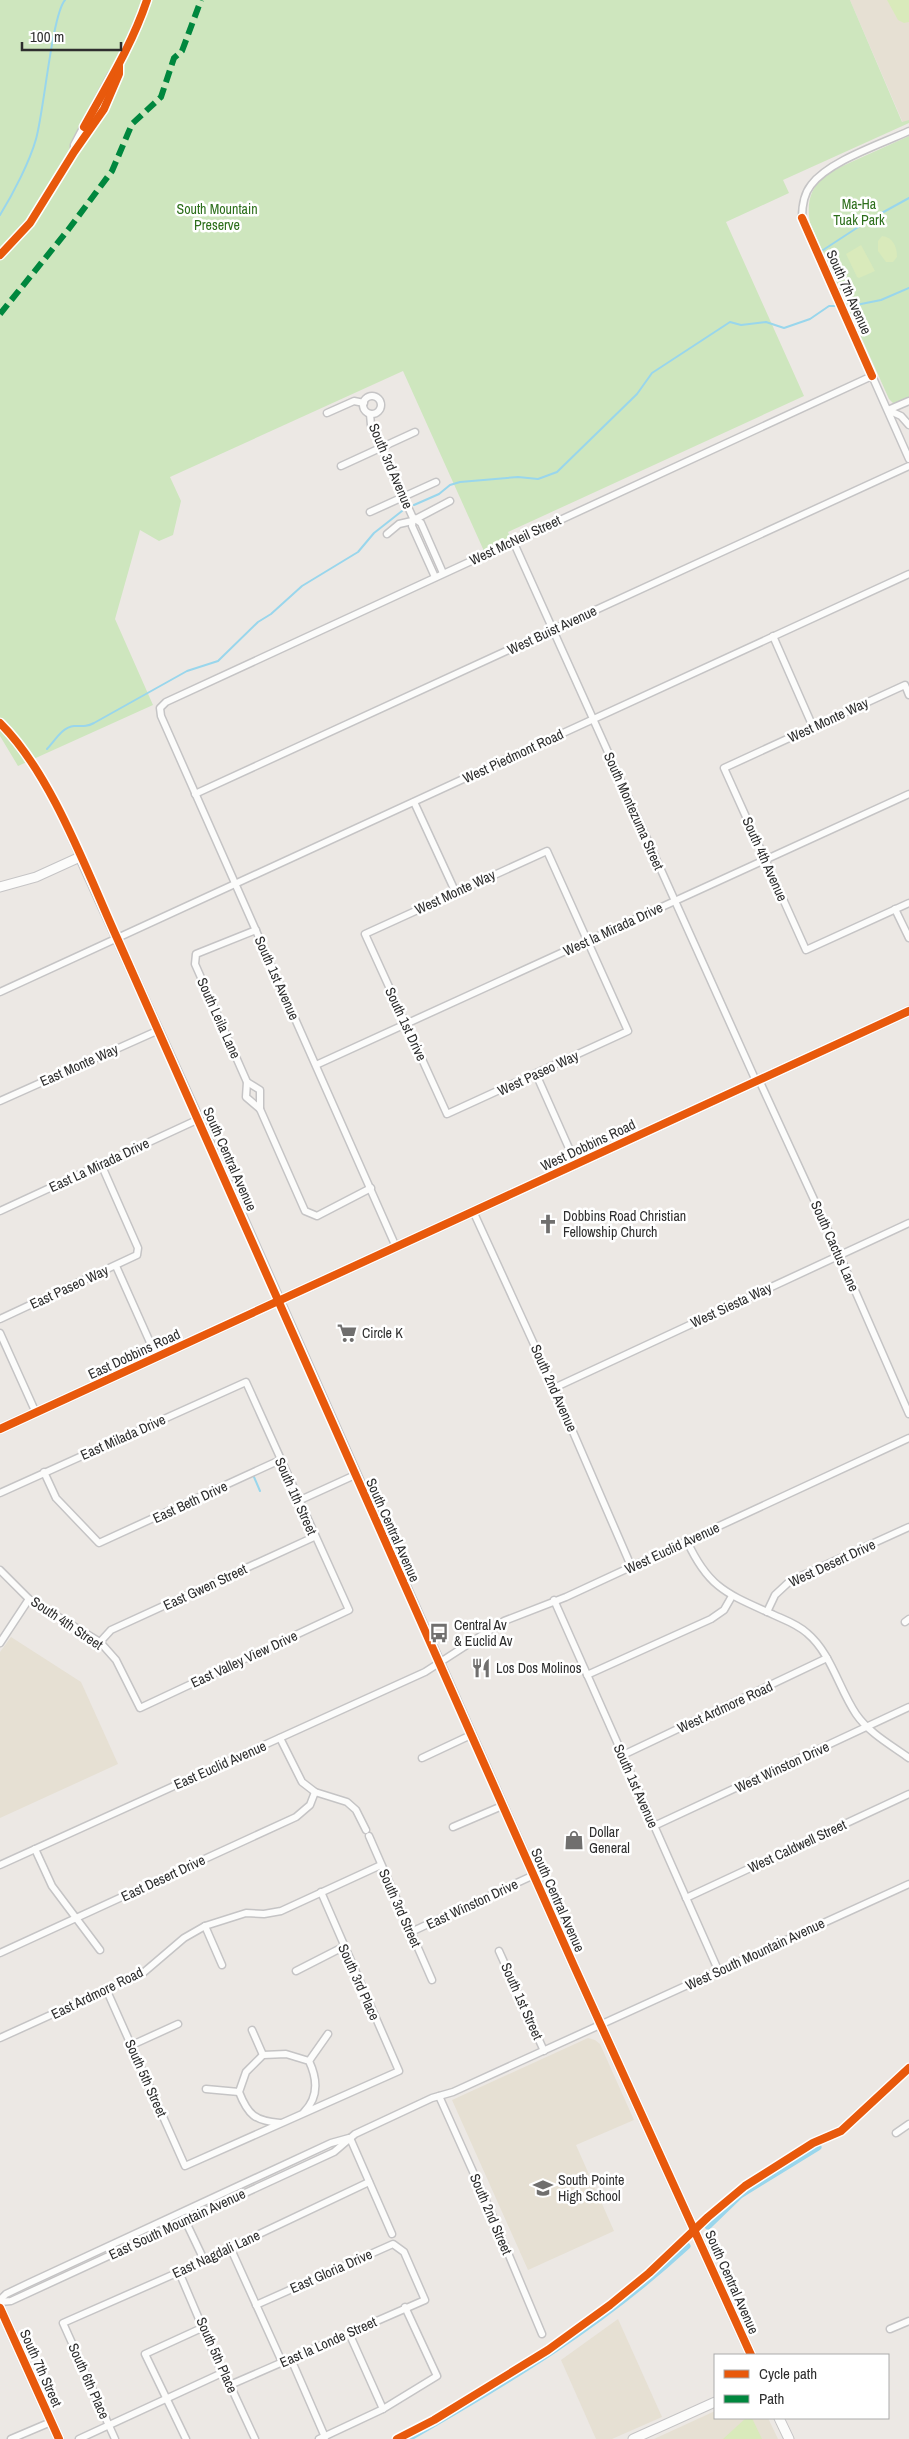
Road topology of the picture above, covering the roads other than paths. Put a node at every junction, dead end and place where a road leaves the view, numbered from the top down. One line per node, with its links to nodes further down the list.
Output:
1 (147, 0): 2 (street)
2 (119, 66): 4 (street); 4 (street)
3 (909, 132): 6 (street, South 7th Avenue)
4 (74, 152): 5 (street)
5 (0, 255)
6 (872, 376): 9 (street, South 7th Avenue); 24 (street, West McNeil Street)
7 (909, 400): 9 (street)
8 (364, 403): 10 (street); 11 (street, South 3rd Avenue); 11 (street, South 3rd Avenue)
9 (888, 410): 12 (street, South 7th Avenue); 15 (street, South 7th Avenue)
10 (327, 413)
11 (370, 414): 14 (street, South 3rd Avenue)
12 (909, 425)
13 (414, 432): 14 (street)
14 (381, 447): 16 (street); 19 (street, South 3rd Avenue)
15 (909, 459)
16 (341, 466)
17 (909, 466): 28 (street, West Buist Avenue)
18 (436, 482): 19 (street)
19 (404, 496): 21 (street); 22 (street, South 3rd Avenue)
20 (450, 501): 22 (street)
21 (370, 512)
22 (414, 519): 23 (street); 25 (street, South 3rd Avenue); 27 (street, South 3rd Avenue)
23 (387, 534)
24 (513, 541): 25 (street, West McNeil Street); 28 (street, South Montezuma Street)
25 (443, 573): 27 (street, West McNeil Street)
26 (909, 574): 29 (street, West Piedmont Road)
27 (435, 577): 31 (street, West McNeil Street)
28 (553, 630): 32 (street, South Montezuma Street); 36 (street, West Buist Avenue)
29 (773, 636): 32 (street, West Piedmont Road); 34 (street)
30 (909, 695): 34 (street, West Monte Way)
31 (160, 708): 36 (street, South 1st Avenue)
32 (593, 720): 38 (street, West Piedmont Road); 44 (street, South Montezuma Street)
33 (0, 723): 39 (street, South Central Avenue)
34 (813, 727): 35 (street, West Monte Way)
35 (724, 768): 40 (street, South 4th Avenue)
36 (195, 794): 41 (street, South 1st Avenue)
37 (909, 794): 40 (street, West la Mirada Drive)
38 (414, 802): 41 (street, West Piedmont Road); 43 (street)
39 (80, 857): 42 (main road); 49 (main road, South Central Avenue)
40 (765, 860): 44 (street, West la Mirada Drive); 46 (street, South 4th Avenue)
41 (235, 885): 47 (street, South 1st Avenue); 49 (street, West Piedmont Road)
42 (0, 887)
43 (456, 891): 48 (street, West Monte Way); 51 (street, West Monte Way)
44 (674, 900): 51 (street, West la Mirada Drive); 58 (street, South Montezuma Street)
45 (909, 903): 46 (street)
46 (896, 909): 50 (street)
47 (256, 930): 56 (street, South 1st Avenue); 59 (street, South Leila Lane)
48 (364, 934): 54 (street, South 1st Drive)
49 (118, 938): 52 (street, West Piedmont Road); 55 (main road, South Central Avenue)
50 (909, 938)
51 (588, 941): 54 (street, West la Mirada Drive); 57 (street, West Paseo Way)
52 (0, 992)
53 (909, 1011): 58 (main road, West Dobbins Road)
54 (406, 1024): 56 (street, West la Mirada Drive); 62 (street, South 1st Drive)
55 (159, 1030): 60 (street, East Monte Way); 63 (main road, South Central Avenue)
56 (316, 1065): 66 (street, South 1st Avenue)
57 (536, 1074): 62 (street, West Paseo Way); 65 (street)
58 (757, 1080): 65 (main road, West Dobbins Road); 71 (street, South Cactus Lane)
59 (247, 1082): 61 (street, South Leila Lane); 61 (street, South Leila Lane)
60 (0, 1102)
61 (260, 1108): 66 (street, South Leila Lane)
62 (447, 1114)
63 (199, 1119): 64 (street, East La Mirada Drive); 73 (main road, South Central Avenue)
64 (101, 1164): 67 (street, East La Mirada Drive); 72 (street, East Paseo Way)
65 (576, 1164): 68 (main road, West Dobbins Road)
66 (371, 1188): 70 (street, South 1st Avenue)
67 (0, 1210)
68 (473, 1211): 70 (main road, West Dobbins Road); 78 (street, South 2nd Avenue)
69 (909, 1222): 71 (street, West Siesta Way)
70 (396, 1247): 73 (main road, West Dobbins Road)
71 (839, 1254): 78 (street, West Siesta Way); 80 (street, South Cactus Lane)
72 (116, 1266): 74 (street, East Paseo Way); 76 (street)
73 (278, 1301): 76 (main road, East Dobbins Road); 85 (main road, South Central Avenue)
74 (0, 1319)
75 (0, 1333): 79 (street)
76 (157, 1358): 79 (main road, East Dobbins Road)
77 (246, 1382): 83 (street, South 1th Street); 84 (street, East Milada Drive)
78 (554, 1388): 91 (street, South 2nd Avenue)
79 (36, 1413): 81 (main road, East Dobbins Road)
80 (909, 1414)
81 (0, 1430)
82 (909, 1438): 90 (street, West Euclid Avenue)
83 (280, 1460): 84 (street, East Beth Drive); 87 (street, South 1th Street)
84 (44, 1472): 86 (street, East Milada Drive)
85 (355, 1475): 87 (street); 101 (main road, South Central Avenue)
86 (0, 1493)
87 (298, 1501): 89 (street, South 1th Street)
88 (909, 1527): 97 (street, West Desert Drive)
89 (314, 1537): 96 (street, South 1th Street); 98 (street, East Gwen Street)
90 (687, 1541): 91 (street, West Euclid Avenue); 93 (street)
91 (631, 1566): 95 (street, West Euclid Avenue)
92 (0, 1570): 94 (street, South 4th Street)
93 (732, 1596): 97 (street); 102 (street)
94 (29, 1599): 98 (street, South 4th Street); 99 (street)
95 (554, 1600): 101 (street, West Euclid Avenue); 102 (street, South 1st Avenue)
96 (349, 1610): 104 (street, East Valley View Drive)
97 (767, 1612): 100 (street)
98 (100, 1642): 104 (street, South 4th Street)
99 (0, 1643)
100 (827, 1658): 105 (street); 108 (street, West Ardmore Road)
101 (439, 1664): 106 (main road, South Central Avenue); 107 (street, East Euclid Avenue)
102 (588, 1675): 108 (street, South 1st Avenue)
103 (909, 1707): 105 (street, West Winston Drive)
104 (140, 1708)
105 (867, 1727): 110 (street); 116 (street, West Winston Drive)
106 (471, 1735): 109 (street); 115 (main road, South Central Avenue)
107 (280, 1738): 111 (street); 118 (street, East Euclid Avenue)
108 (623, 1755): 116 (street, South 1st Avenue)
109 (422, 1758)
110 (909, 1758)
111 (315, 1792): 114 (street); 125 (street, East Desert Drive)
112 (352, 1794): 114 (street)
113 (909, 1794): 124 (street, West Caldwell Street)
114 (347, 1802): 120 (street, South 3rd Street)
115 (502, 1806): 117 (street); 121 (main road, South Central Avenue)
116 (654, 1826): 124 (street, South 1st Avenue)
117 (453, 1827)
118 (35, 1849): 119 (street, East Euclid Avenue); 125 (street)
119 (0, 1865)
120 (381, 1865): 123 (street, East Ardmore Road); 127 (street, South 3rd Street)
121 (534, 1876): 127 (street, East Winston Drive); 138 (main road, South Central Avenue)
122 (909, 1884): 134 (street, West South Mountain Avenue)
123 (321, 1892): 126 (street, East Ardmore Road); 128 (street, South 3rd Place)
124 (686, 1898): 134 (street, South 1st Avenue)
125 (77, 1917): 129 (street); 131 (street, East Desert Drive)
126 (205, 1926): 132 (street); 136 (street, East Ardmore Road)
127 (411, 1932): 135 (street, South 3rd Street)
128 (343, 1948): 133 (street); 149 (street, South 3rd Place)
129 (100, 1950)
130 (499, 1951): 143 (street, South 1st Street)
131 (0, 1953)
132 (222, 1965)
133 (296, 1971)
134 (718, 1972): 138 (street, West South Mountain Avenue)
135 (432, 1980)
136 (107, 1991): 141 (street, East Ardmore Road); 142 (street, South 5th Street)
137 (178, 2024): 142 (street)
138 (602, 2024): 143 (street, East South Mountain Avenue); 172 (main road, South Central Avenue)
139 (252, 2030): 144 (street)
140 (328, 2034): 145 (street)
141 (0, 2038)
142 (132, 2045): 150 (street, South 5th Street)
143 (544, 2051): 148 (street, East South Mountain Avenue)
144 (263, 2055): 145 (street); 147 (street)
145 (309, 2061): 149 (street)
146 (206, 2089): 147 (street)
147 (239, 2092): 150 (street)
148 (439, 2096): 153 (street, East South Mountain Avenue); 171 (street, South 2nd Street)
149 (302, 2114): 150 (street)
150 (282, 2123)
151 (909, 2124): 152 (street)
152 (896, 2133)
153 (350, 2138): 154 (street); 155 (street, East South Mountain Avenue); 156 (street, East South Mountain Avenue)
154 (369, 2182): 157 (street); 158 (street, East Nagdali Lane)
155 (182, 2213): 156 (street); 162 (street, East South Mountain Avenue)
156 (186, 2220): 160 (street); 162 (street, East South Mountain Avenue)
157 (392, 2234)
158 (230, 2248): 160 (street, East Nagdali Lane); 163 (street)
159 (404, 2252): 163 (street, East Gloria Drive); 164 (street, East la Londe Street)
160 (204, 2260): 161 (street, East Nagdali Lane)
161 (179, 2272): 167 (street, East Nagdali Lane); 168 (street, South 5th Place)
162 (0, 2301)
163 (256, 2305): 174 (street)
164 (405, 2307): 170 (street, East la Londe Street); 179 (street)
165 (0, 2308): 181 (main road, South 7th Street)
166 (909, 2321): 169 (street)
167 (62, 2323): 182 (street, South 6th Place)
168 (204, 2327): 175 (street, South 5th Place); 177 (street)
169 (890, 2329)
170 (349, 2333): 173 (street, East la Londe Street); 179 (street)
171 (542, 2334)
172 (751, 2354)
173 (291, 2359): 174 (street, East la Londe Street); 183 (street)
174 (282, 2362): 176 (street, East la Londe Street)
175 (222, 2373): 176 (street, South 5th Place); 177 (street)
176 (230, 2385): 189 (street, South 5th Place)
177 (167, 2399): 182 (street); 188 (street)
178 (714, 2402): 190 (main road)
179 (383, 2409): 183 (street)
180 (779, 2419): 191 (main road)
181 (51, 2422): 184 (street); 185 (main road, South 7th Street)
182 (109, 2425): 186 (street); 187 (street, South 6th Place)
183 (322, 2438)
184 (12, 2439)
185 (58, 2439)
186 (79, 2439)
187 (115, 2439)
188 (186, 2439)
189 (255, 2439)
190 (633, 2439)
191 (789, 2439)

